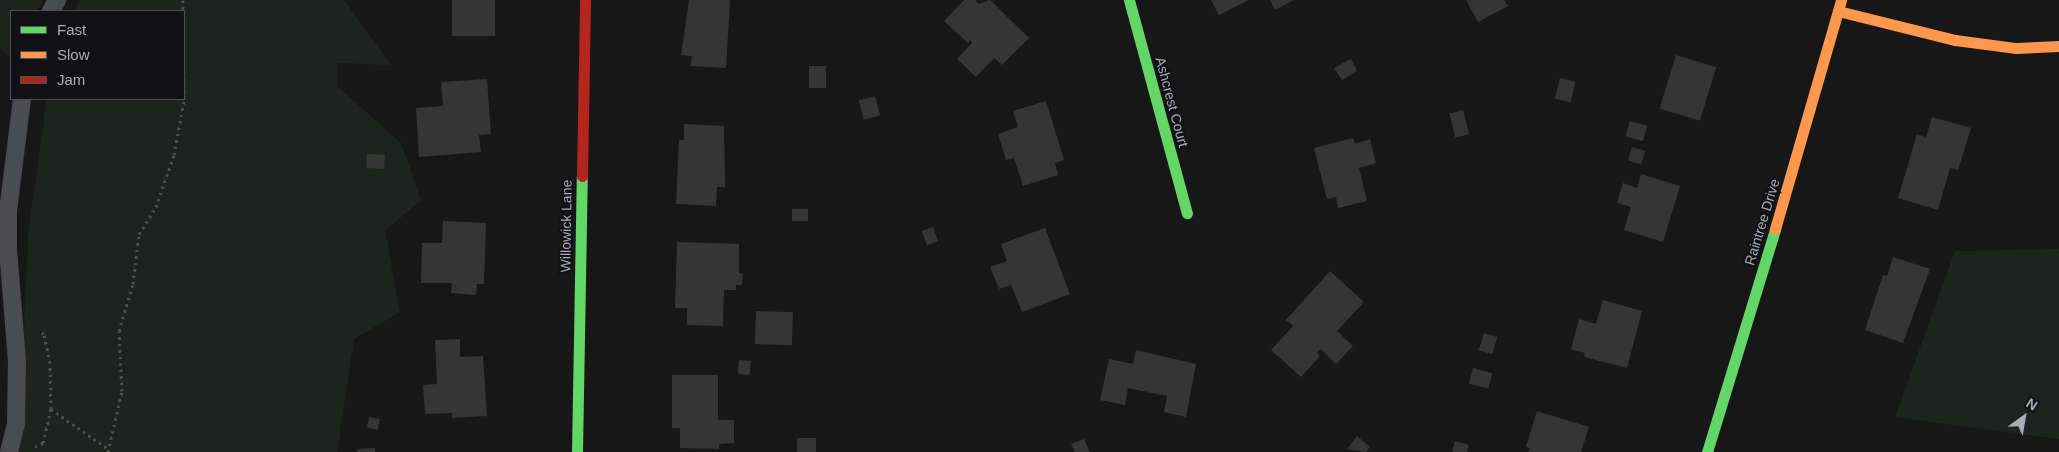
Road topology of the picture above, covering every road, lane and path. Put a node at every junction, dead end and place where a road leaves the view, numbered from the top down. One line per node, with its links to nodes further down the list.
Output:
1 (585, 0): 13 (street, Willowick Lane)
2 (1129, 0): 9 (street, Ashcrest Court)
3 (1839, 6): 5 (street); 14 (street, Raintree Drive)
4 (185, 22): 6 (path)
5 (2059, 46)
6 (185, 66)
7 (22, 100): 12 (lane)
8 (184, 100): 11 (path)
9 (1187, 212)
10 (51, 409): 11 (path)
11 (108, 450)
12 (9, 452)
13 (577, 452)
14 (1707, 452)

